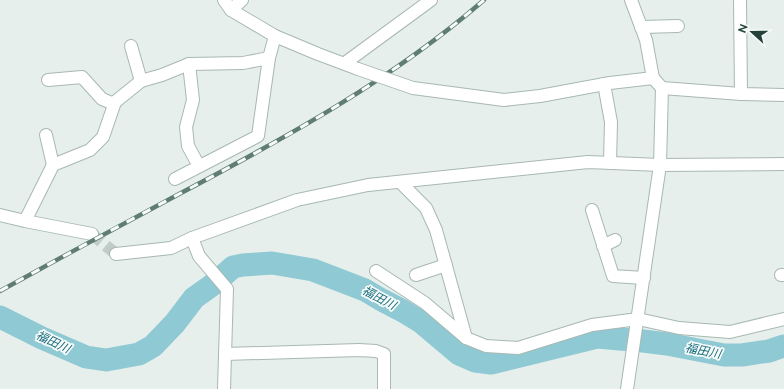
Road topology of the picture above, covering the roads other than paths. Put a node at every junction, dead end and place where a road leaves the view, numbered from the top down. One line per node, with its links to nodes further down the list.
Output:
1 (242, 0): 5 (street)
2 (432, 0): 11 (street)
3 (631, 0): 7 (street)
4 (740, 0): 18 (street)
5 (227, 5): 8 (street)
6 (678, 26): 7 (street)
7 (641, 27): 13 (street)
8 (275, 36): 10 (street); 11 (street)
9 (131, 46): 15 (street)
10 (269, 58): 12 (street); 26 (street)
11 (345, 63): 16 (street, bridge)
12 (189, 64): 15 (street); 26 (street)
13 (653, 78): 16 (street); 17 (street)
14 (48, 80): 20 (street)
15 (141, 81): 20 (street)
16 (604, 84): 22 (street)
17 (662, 88): 18 (street); 25 (street)
18 (741, 94): 19 (street)
19 (784, 94)
20 (114, 104): 24 (street)
21 (46, 135): 24 (street)
22 (610, 163): 25 (street); 28 (street)
23 (784, 164): 25 (street)
24 (53, 165): 31 (street)
25 (660, 165): 40 (street)
26 (199, 166): 27 (street)
27 (175, 179)
28 (400, 182): 33 (street); 37 (street)
29 (592, 210): 35 (street)
30 (0, 215): 31 (street)
31 (25, 221): 32 (street)
32 (92, 234)
33 (192, 238): 36 (street); 44 (street)
34 (615, 240): 35 (street)
35 (603, 246): 40 (street)
36 (116, 254)
37 (446, 265): 39 (street); 43 (street)
38 (376, 270): 43 (street)
39 (416, 275)
40 (644, 278): 41 (street)
41 (638, 319): 42 (street); 43 (street); 47 (street)
42 (784, 319)
43 (466, 338)
44 (224, 354): 45 (street); 46 (street)
45 (224, 389)
46 (384, 389)
47 (627, 389)

